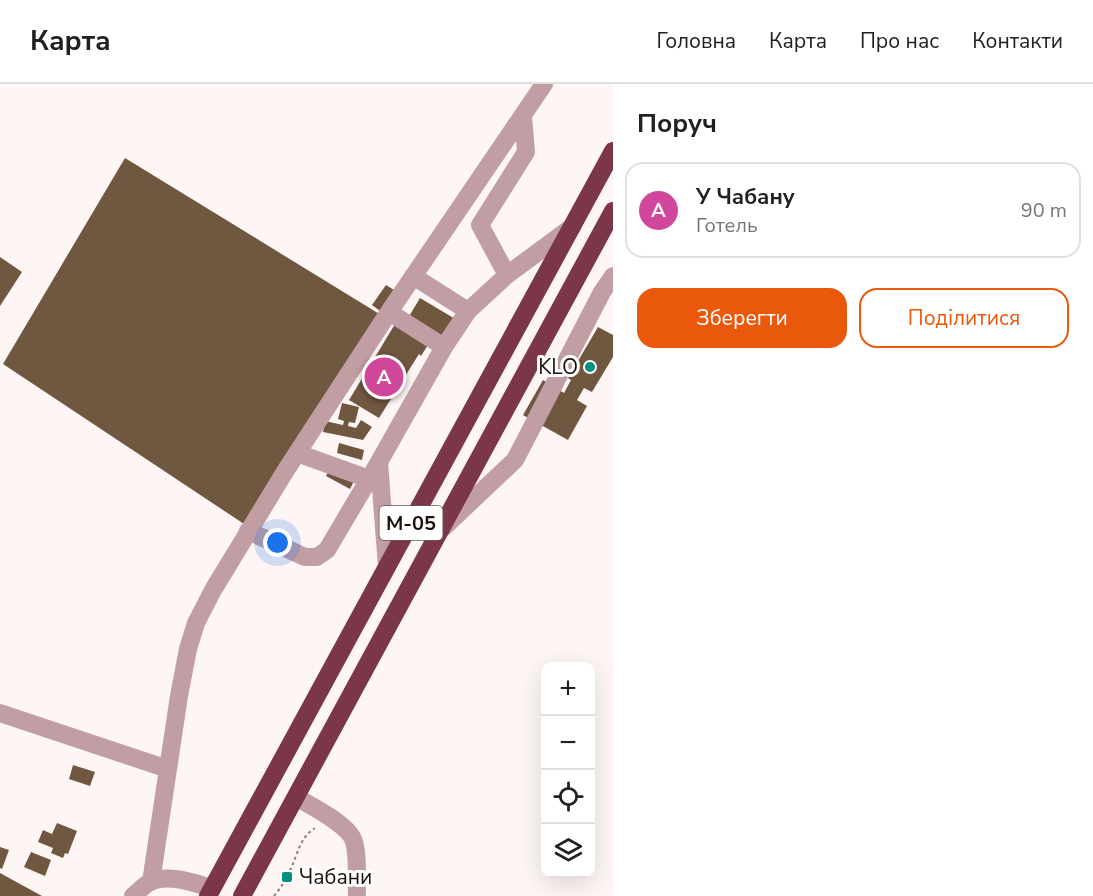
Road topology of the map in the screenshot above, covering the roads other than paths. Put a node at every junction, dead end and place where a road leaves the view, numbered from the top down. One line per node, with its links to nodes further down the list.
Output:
1 (544, 84): 2 (street)
2 (522, 117): 6 (street); 7 (street)
3 (613, 150): 5 (highway, М-05)
4 (613, 211): 16 (highway, М-05)
5 (572, 227): 6 (street); 17 (highway, М-05)
6 (507, 275): 9 (street)
7 (413, 276): 9 (street); 10 (street)
8 (613, 276): 16 (street)
9 (468, 311): 11 (street)
10 (389, 312): 11 (street); 12 (street)
11 (444, 347): 13 (street)
12 (297, 453): 14 (street); 15 (street)
13 (379, 462): 14 (street); 17 (street)
14 (369, 479): 15 (street)
15 (248, 531): 19 (street)
16 (438, 533): 20 (highway, М-05)
17 (387, 567): 22 (highway, М-05)
18 (0, 713): 19 (street)
19 (168, 769): 21 (street)
20 (296, 797): 24 (highway, М-05); 25 (street)
21 (152, 882): 22 (street); 23 (street)
22 (210, 892)
23 (133, 896)
24 (242, 896)
25 (357, 896)

